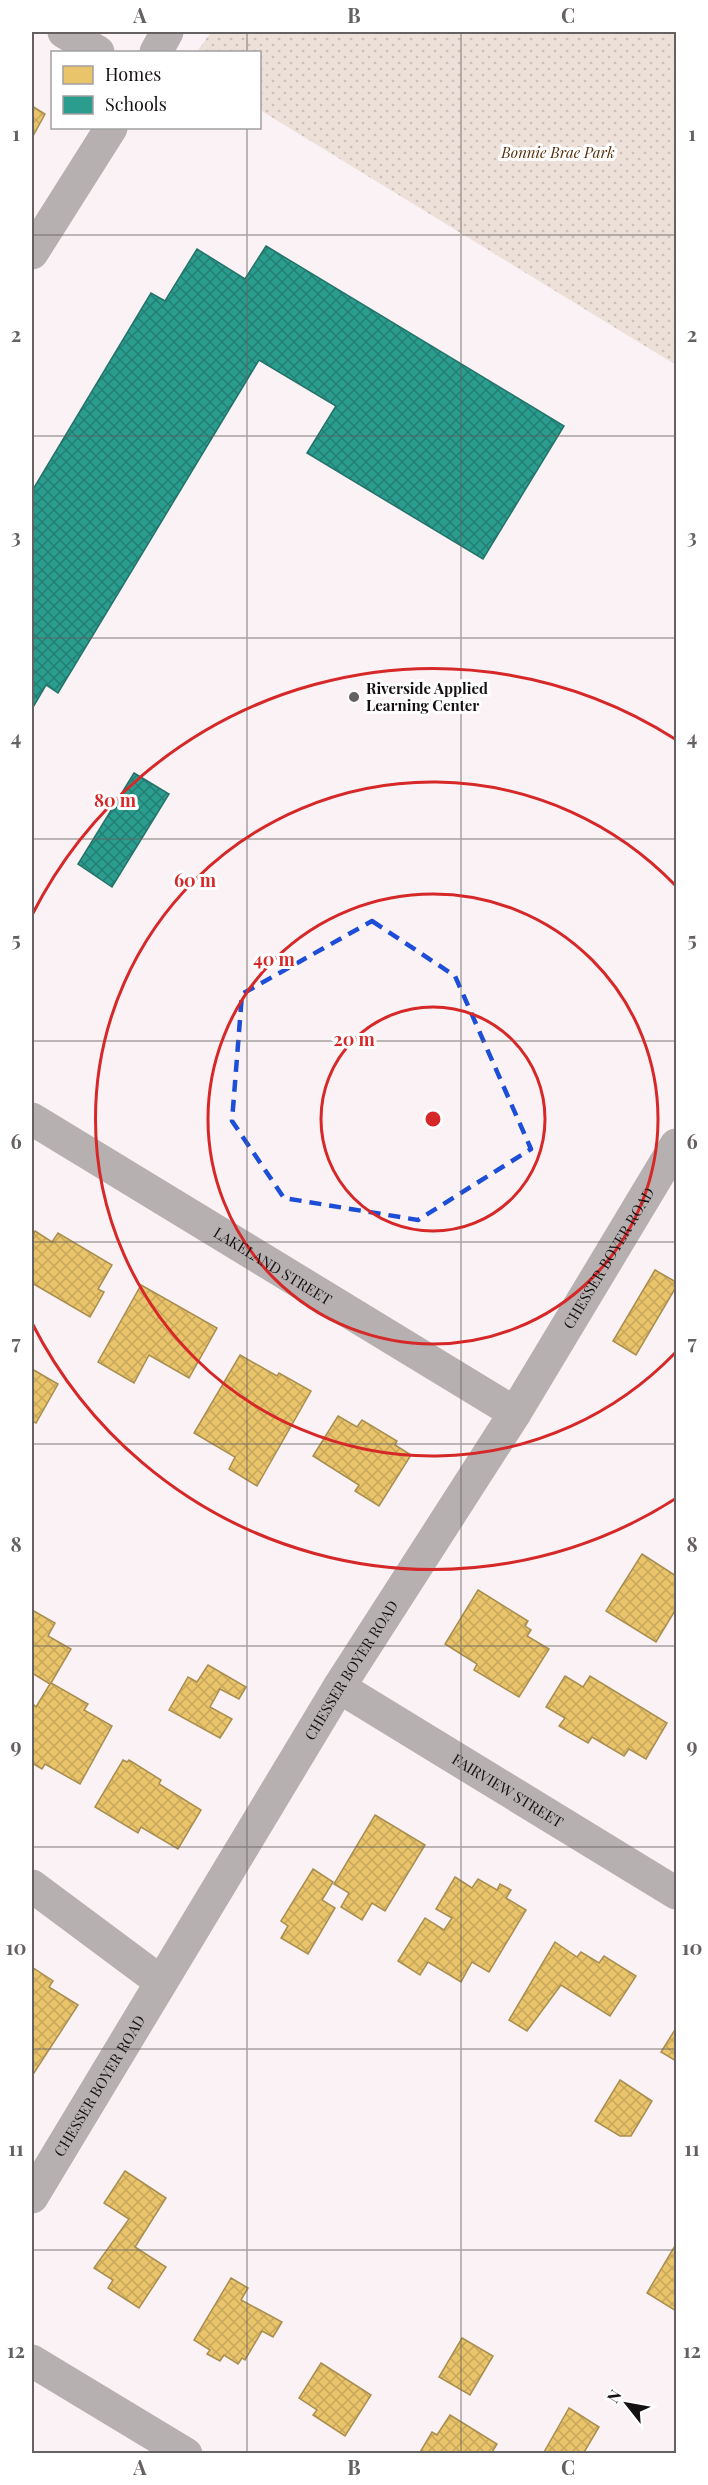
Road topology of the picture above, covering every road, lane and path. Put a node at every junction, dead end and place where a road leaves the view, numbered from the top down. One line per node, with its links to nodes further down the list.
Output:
1 (64, 32): 3 (street)
2 (168, 32): 4 (street)
3 (96, 51)
4 (157, 51)
5 (110, 129): 6 (street)
6 (32, 253)
7 (32, 1119): 9 (street, LAKELAND STREET)
8 (676, 1145): 9 (street, CHESSER BOYER ROAD)
9 (515, 1413): 10 (street, CHESSER BOYER ROAD)
10 (339, 1687): 12 (street, FAIRVIEW STREET); 13 (street, CHESSER BOYER ROAD)
11 (32, 1886): 13 (street)
12 (676, 1893)
13 (161, 1982): 14 (street, CHESSER BOYER ROAD)
14 (32, 2197)
15 (32, 2361): 16 (street)
16 (186, 2454)

